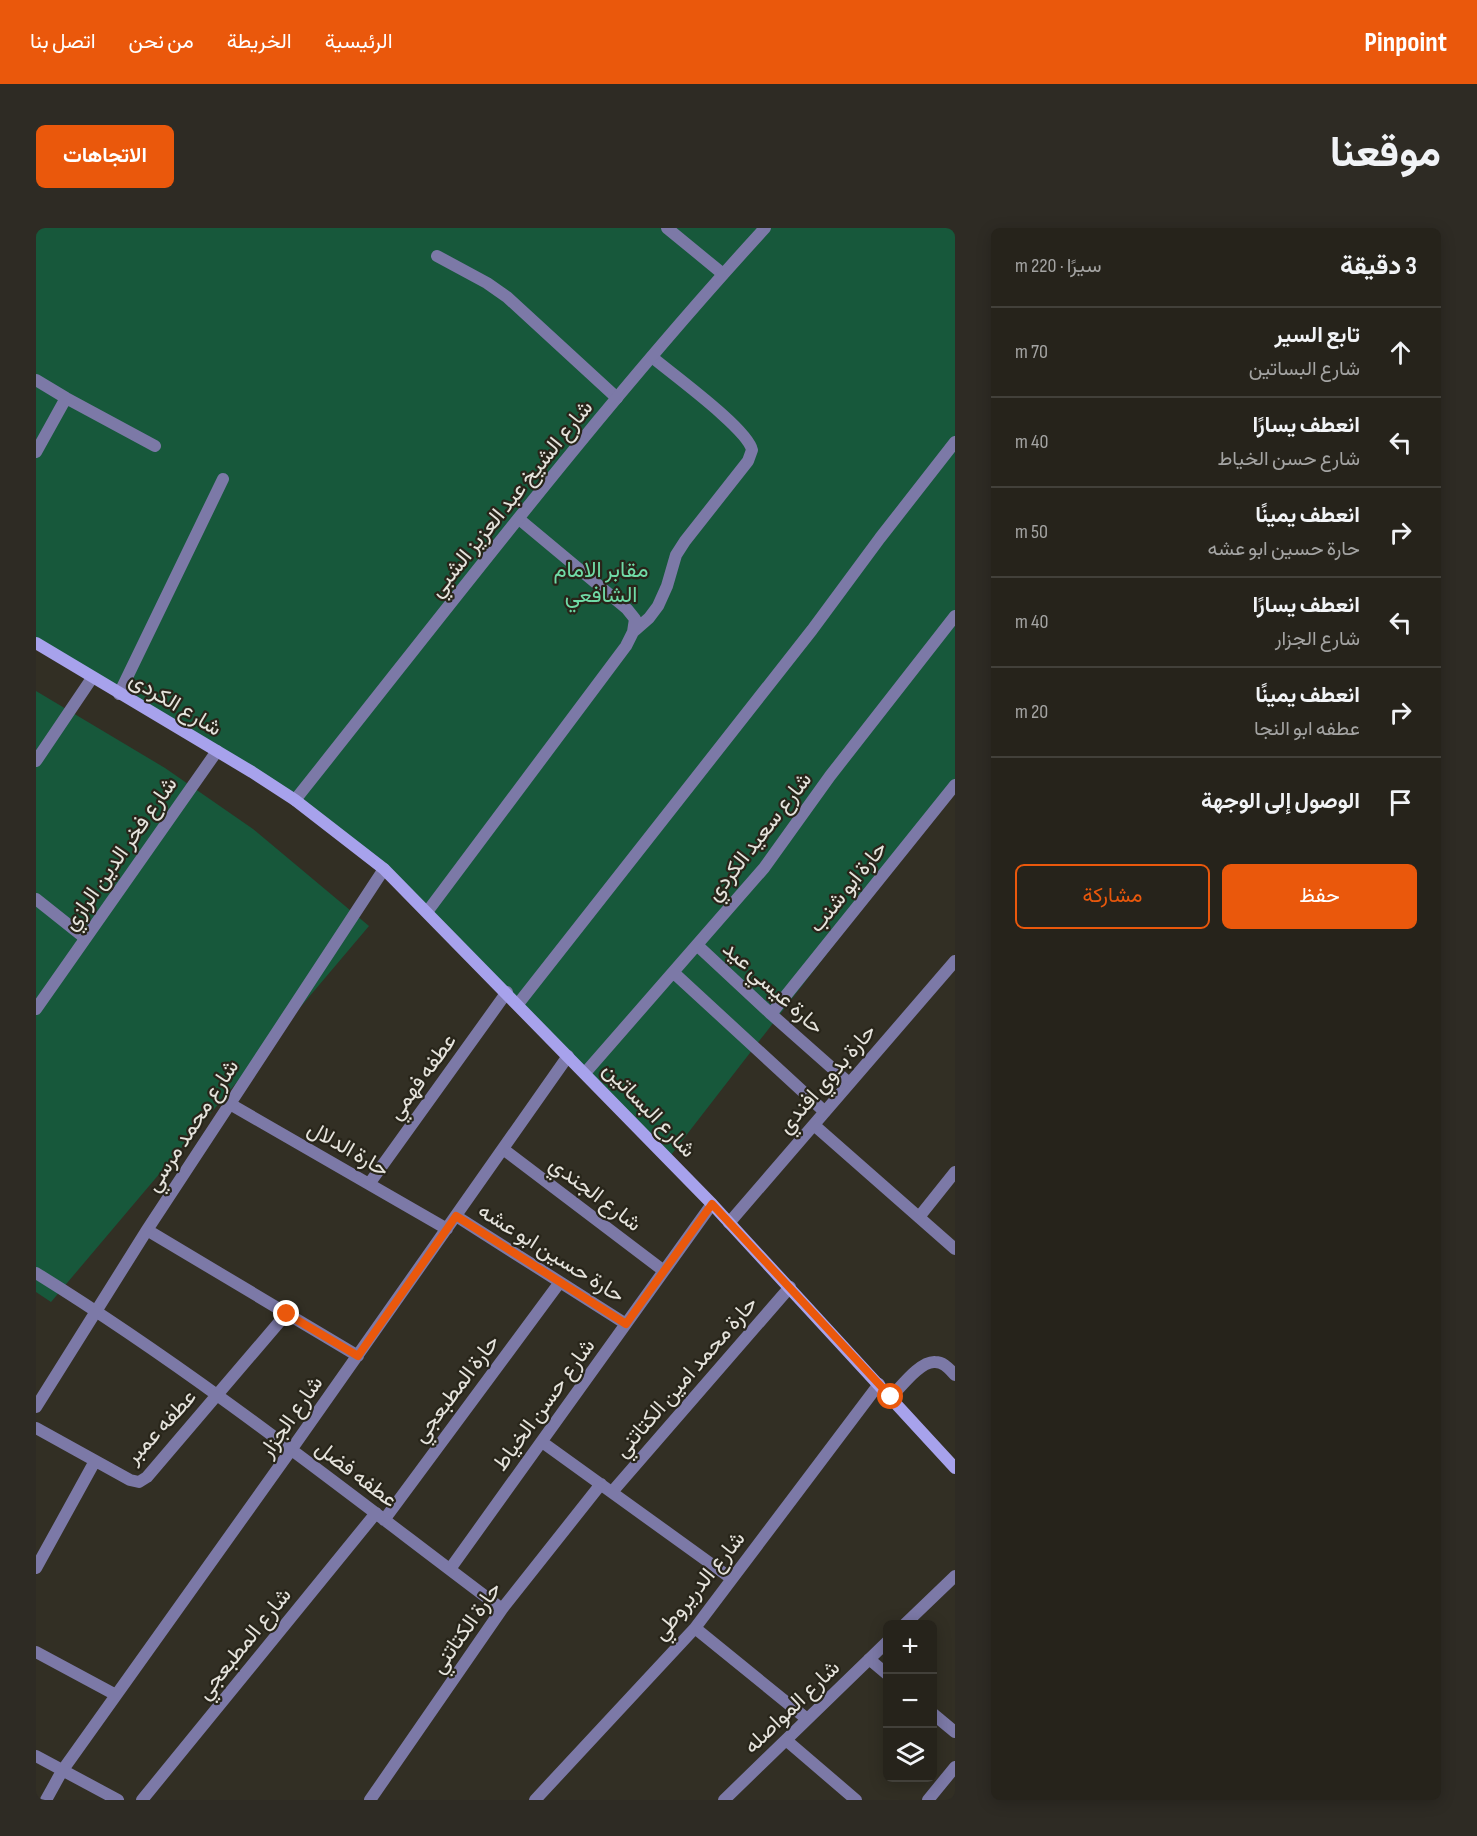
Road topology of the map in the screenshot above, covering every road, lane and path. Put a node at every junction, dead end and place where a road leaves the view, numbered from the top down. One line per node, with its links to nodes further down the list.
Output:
1 (667, 228): 4 (street)
2 (765, 228): 4 (street, شارع الشيخ عبد العزيز الشبي)
3 (437, 256): 8 (street)
4 (723, 274): 5 (street, شارع الشيخ عبد العزيز الشبي)
5 (652, 357): 8 (street, شارع الشيخ عبد العزيز الشبي); 15 (street)
6 (36, 380): 7 (street)
7 (66, 398): 10 (street); 11 (street)
8 (617, 398): 13 (street, شارع الشيخ عبد العزيز الشبي)
9 (955, 441): 31 (street)
10 (155, 446)
11 (36, 452)
12 (223, 479): 18 (street)
13 (519, 519): 15 (street); 22 (street, شارع الشيخ عبد العزيز الشبي)
14 (955, 616): 27 (street, شارع سعيد الكردي)
15 (633, 632): 25 (street)
16 (36, 643): 17 (street, شارع الكردى)
17 (92, 678): 18 (street, شارع الكردى); 20 (street)
18 (119, 693): 19 (street, شارع الكردى)
19 (217, 751): 22 (street, شارع الكردى); 26 (street, شارع فخر الدين الرازي)
20 (36, 761)
21 (955, 785): 33 (street, حارة ابو شنب)
22 (295, 800): 23 (street, شارع البساتين)
23 (384, 869): 25 (street, شارع البساتين); 37 (street, شارع محمد مرسي)
24 (36, 899): 26 (street)
25 (426, 912): 30 (street, شارع البساتين)
26 (85, 938): 32 (street, شارع فخر الدين الرازي)
27 (698, 946): 29 (street, شارع سعيد الكردي); 33 (street, حارة عيسي عيد)
28 (955, 961): 36 (street, حارة بدوي افندي)
29 (674, 973): 35 (street, شارع سعيد الكردي); 38 (street)
30 (507, 993): 31 (street, شارع البساتين); 42 (street, عطفه فهمي)
31 (518, 1004): 34 (street, شارع البساتين)
32 (36, 1009)
33 (771, 1014): 36 (street, حارة عيسي عيد)
34 (568, 1056): 35 (street, شارع البساتين); 40 (street, شارع الجزار)
35 (585, 1073): 43 (street, شارع البساتين)
36 (849, 1083): 38 (street, حارة بدوي افندي)
37 (230, 1104): 42 (street, حارة الدلال); 48 (street, شارع محمد مرسي)
38 (825, 1112): 39 (street, حارة بدوي افندي)
39 (814, 1125): 45 (street); 46 (street, حارة بدوي افندي)
40 (503, 1149): 44 (street, شارع الجزار); 50 (street, شارع الجندي)
41 (955, 1172): 45 (street)
42 (369, 1184): 47 (street, حارة الدلال)
43 (712, 1204): 46 (street, شارع البساتين); 50 (street, شارع حسن الخياط)
44 (456, 1216): 47 (street, شارع الجزار); 52 (street, حارة حسين ابو عشه)
45 (919, 1217): 49 (street)
46 (729, 1223): 53 (street, شارع البساتين)
47 (447, 1228): 57 (street, شارع الجزار)
48 (147, 1230): 54 (street, شارع محمد مرسي); 55 (street)
49 (955, 1249)
50 (664, 1271): 56 (street, شارع حسن الخياط)
51 (36, 1273): 54 (street, عطفه فضل)
52 (560, 1282): 56 (street, حارة حسين ابو عشه); 70 (street, حارة المطبعجي)
53 (790, 1287): 59 (street, شارع البساتين); 69 (street, حارة محمد امين الكتاتني)
54 (96, 1310): 60 (street, عطفه فضل); 62 (street, شارع محمد مرسي)
55 (287, 1314): 57 (street); 60 (street)
56 (626, 1324): 64 (street, شارع حسن الخياط)
57 (358, 1356): 65 (street, شارع الجزار)
58 (955, 1374): 61 (street)
59 (879, 1384): 61 (street, شارع البساتين); 74 (street, شارع الدريروطي)
60 (218, 1395): 65 (street, عطفه فضل); 66 (street, عطفه عمبر)
61 (891, 1397): 67 (street, شارع البساتين)
62 (36, 1407)
63 (36, 1428): 66 (street, عطفه عمبر)
64 (542, 1442): 68 (street); 72 (street, شارع حسن الخياط)
65 (291, 1450): 70 (street, عطفه فضل); 82 (street, شارع الجزار)
66 (95, 1461): 71 (street)
67 (955, 1468)
68 (601, 1484): 69 (street); 75 (street, حارة الكتاتني)
69 (612, 1492): 74 (street)
70 (380, 1517): 72 (street, عطفه فضل); 92 (street, شارع المطبعجي)
71 (36, 1568)
72 (450, 1569): 75 (street, عطفه فضل)
73 (955, 1576): 76 (street)
74 (732, 1579): 77 (street, شارع الدريروطي)
75 (502, 1609): 93 (street, حارة الكتاتني)
76 (909, 1620)
77 (695, 1628): 84 (street); 94 (street, شارع الدريروطي)
78 (883, 1646): 80 (street, شارع المواصله)
79 (36, 1652): 82 (street)
80 (869, 1659): 81 (street); 84 (street, شارع المواصله)
81 (883, 1670)
82 (116, 1695): 89 (street, شارع الجزار)
83 (937, 1716): 85 (street)
84 (807, 1719): 86 (street, شارع المواصله)
85 (955, 1732)
86 (786, 1740): 95 (street, شارع المواصله); 96 (street)
87 (36, 1756): 89 (street)
88 (955, 1767): 97 (street)
89 (62, 1771): 90 (street, شارع الجزار); 91 (street)
90 (46, 1800)
91 (118, 1800)
92 (142, 1800)
93 (370, 1800)
94 (535, 1800)
95 (724, 1800)
96 (856, 1800)
97 (928, 1800)

